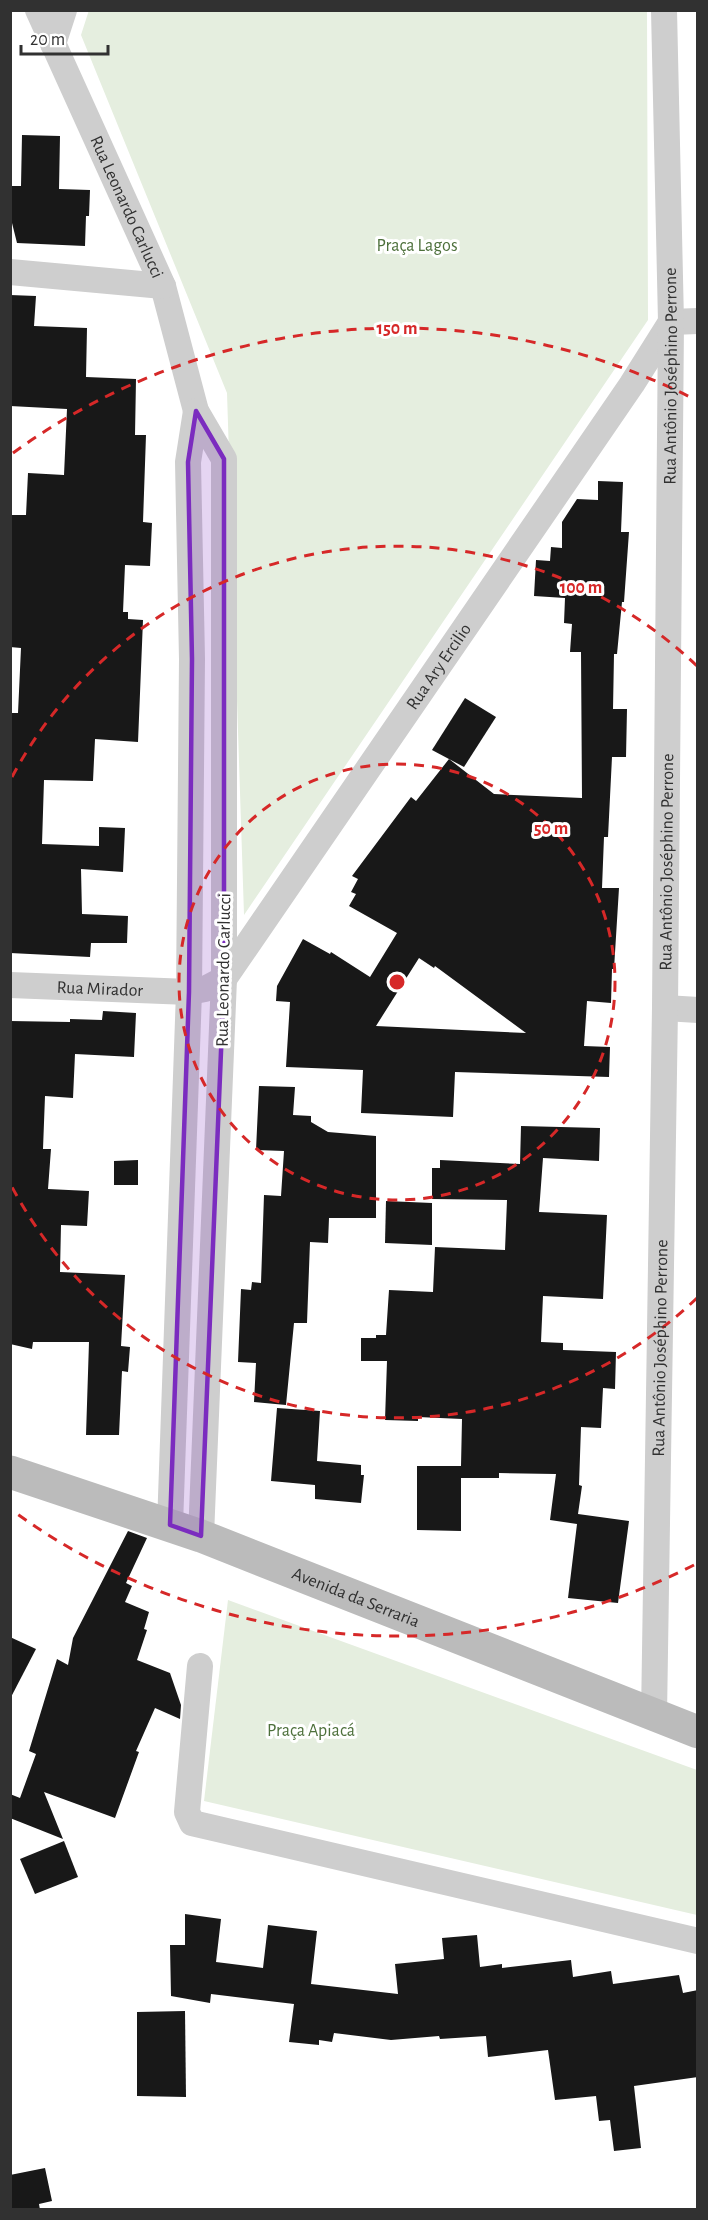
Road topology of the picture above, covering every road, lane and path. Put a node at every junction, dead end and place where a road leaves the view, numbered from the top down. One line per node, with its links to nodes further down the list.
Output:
1 (38, 10): 4 (street, Rua Leonardo Carlucci)
2 (64, 10): 4 (street)
3 (664, 10): 8 (street, Rua Antônio Joséphino Perrone)
4 (53, 44): 6 (street, Rua Leonardo Carlucci)
5 (10, 272): 6 (street)
6 (163, 285): 9 (street, Rua Leonardo Carlucci)
7 (698, 321): 8 (street)
8 (671, 322): 10 (street, Rua Ary Ercilio); 13 (street, Rua Antônio Joséphino Perrone)
9 (196, 411): 10 (street, Rua Leonardo Carlucci); 12 (street, Rua Leonardo Carlucci)
10 (224, 979): 12 (street); 17 (street, Rua Leonardo Carlucci)
11 (10, 985): 12 (street, Rua Mirador)
12 (189, 992): 16 (street, Rua Leonardo Carlucci)
13 (664, 1008): 14 (street); 19 (street, Rua Antônio Joséphino Perrone)
14 (698, 1010)
15 (10, 1472): 16 (main road, Avenida da Serraria)
16 (170, 1525): 17 (main road, Avenida da Serraria)
17 (201, 1536): 19 (main road, Avenida da Serraria)
18 (200, 1666): 21 (street)
19 (654, 1716): 20 (main road, Avenida da Serraria)
20 (698, 1732)
21 (698, 1941)

